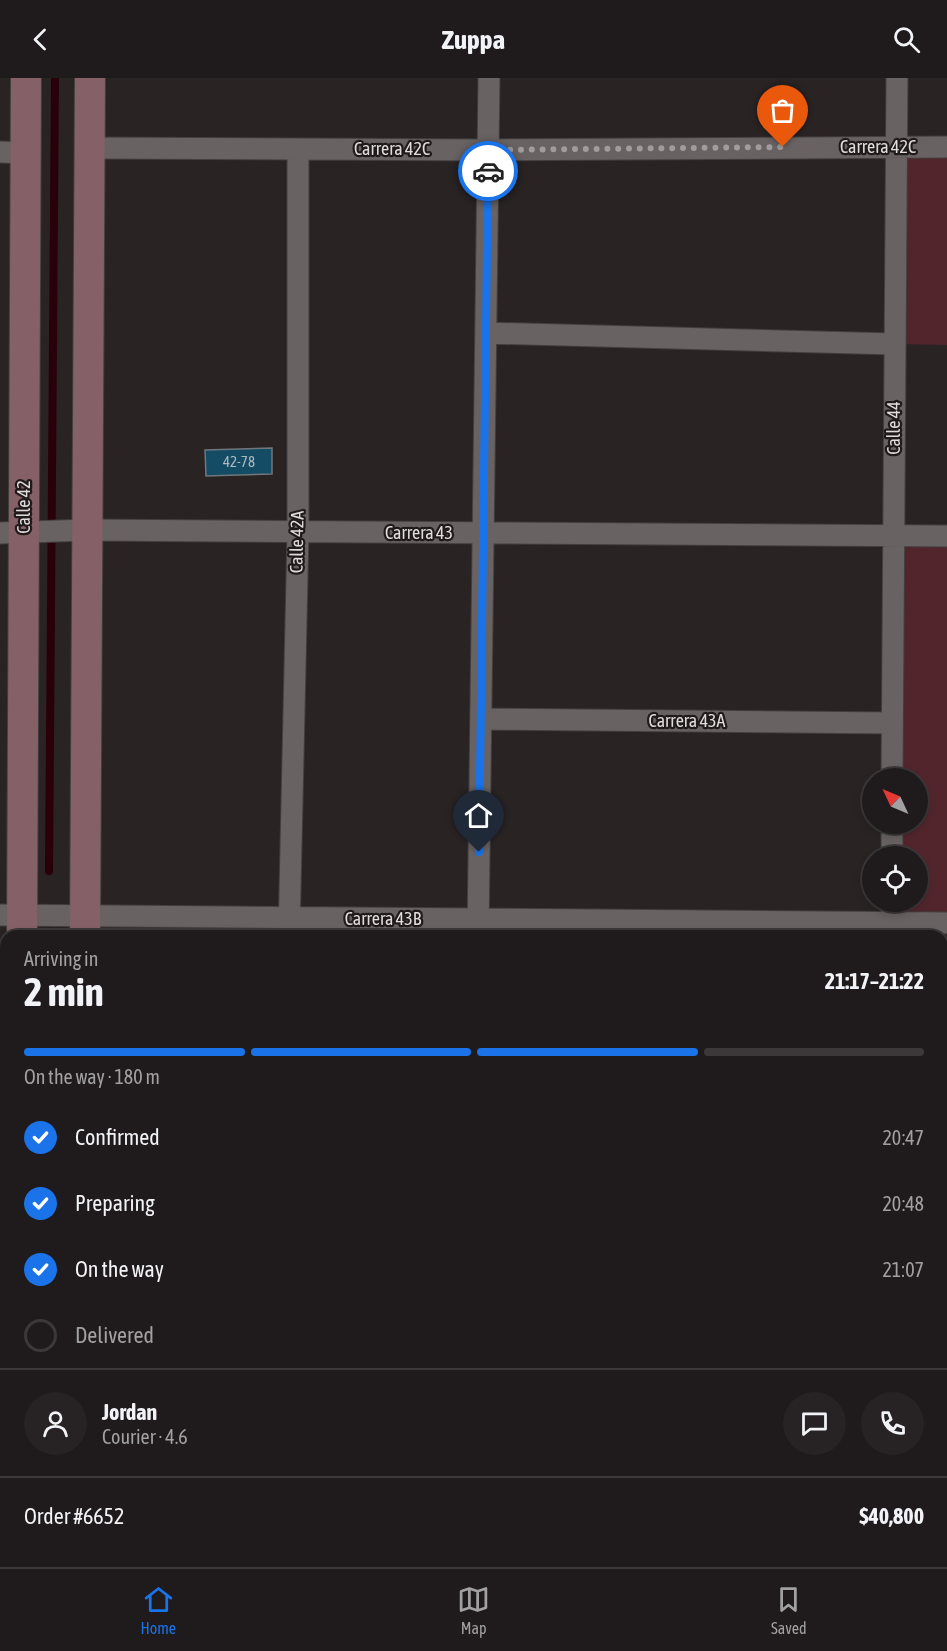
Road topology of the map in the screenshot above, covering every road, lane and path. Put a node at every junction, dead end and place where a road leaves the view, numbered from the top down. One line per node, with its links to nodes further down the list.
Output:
1 (26, 78): 10 (street, Calle 42)
2 (90, 78): 7 (street)
3 (489, 78): 9 (street)
4 (897, 78): 5 (street, Calle 44)
5 (896, 146): 6 (street, Carrera 42C); 9 (street, Carrera 42C); 12 (street, Calle 44)
6 (947, 147)
7 (89, 148): 8 (street, Carrera 42C); 13 (street)
8 (298, 148): 9 (street, Carrera 42C); 14 (street, Calle 42A)
9 (488, 150): 11 (street)
10 (13, 152): 15 (street, Calle 42)
11 (486, 333): 12 (street); 16 (street)
12 (895, 344): 18 (street, Calle 44)
13 (81, 530): 14 (street, Carrera 43); 15 (street, Carrera 43); 25 (street)
14 (298, 532): 16 (street, Carrera 43); 26 (street, Calle 42A)
15 (19, 533): 23 (street, Calle 42)
16 (483, 533): 18 (street, Carrera 43); 19 (street)
17 (947, 536): 18 (street, Carrera 43)
18 (893, 537): 20 (street, Calle 44)
19 (481, 719): 20 (street, Carrera 43A); 27 (street)
20 (892, 723): 21 (street, Calle 44)
21 (892, 768)
22 (891, 920): 24 (street, Carrera 43B); 27 (street, Carrera 43B)
23 (15, 922): 25 (street, Carrera 43B)
24 (947, 923)
25 (85, 926): 26 (street, Carrera 43B)
26 (289, 927): 27 (street, Carrera 43B)
27 (478, 928)

